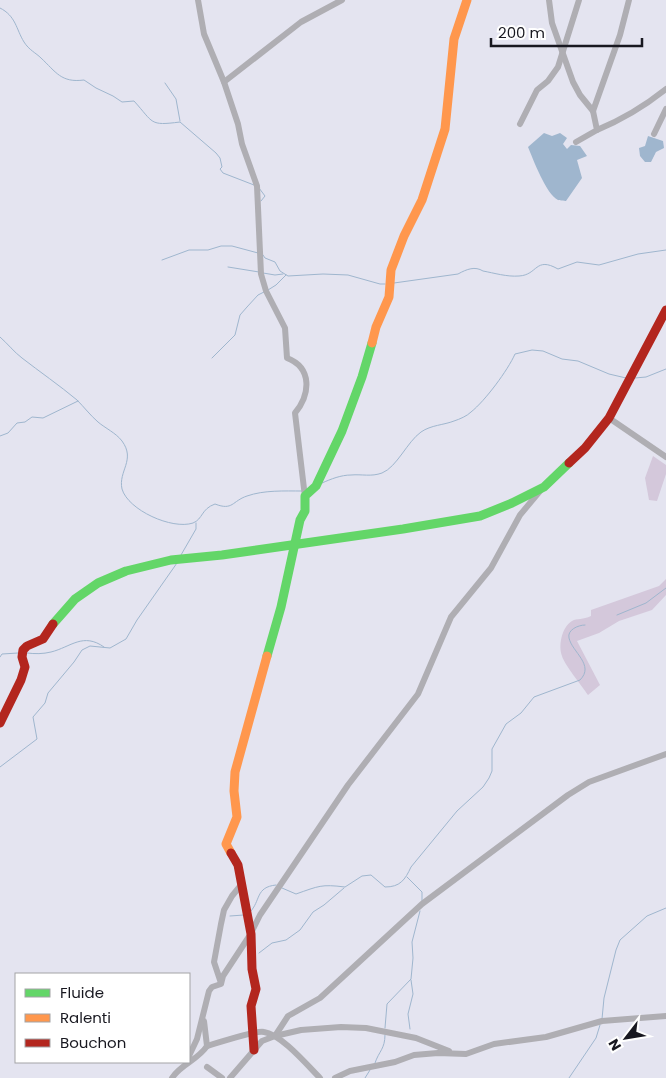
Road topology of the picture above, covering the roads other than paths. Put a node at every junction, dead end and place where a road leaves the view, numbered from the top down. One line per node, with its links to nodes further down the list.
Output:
1 (198, 0): 8 (street)
2 (342, 0): 8 (street)
3 (467, 0): 20 (street)
4 (549, 0): 7 (street)
5 (579, 0): 7 (street)
6 (628, 0): 11 (street)
7 (564, 53): 11 (street); 12 (street)
8 (224, 82): 20 (street)
9 (666, 89): 13 (street)
10 (666, 109): 14 (street)
11 (593, 112): 13 (street)
12 (520, 124)
13 (597, 130): 15 (street)
14 (654, 134)
15 (576, 142)
16 (666, 310): 17 (street)
17 (609, 418): 18 (street); 19 (street)
18 (666, 457)
19 (544, 487): 21 (street); 25 (street)
20 (305, 497): 21 (street)
21 (296, 544): 22 (street); 24 (street)
22 (0, 723)
23 (666, 754): 30 (street)
24 (241, 885): 25 (street); 26 (street)
25 (251, 934): 26 (street); 29 (street)
26 (221, 984): 28 (street)
27 (666, 1016): 34 (street)
28 (204, 1017): 31 (street); 33 (street)
29 (252, 1034): 30 (street); 31 (street); 32 (street)
30 (275, 1036): 32 (street); 34 (street); 43 (street)
31 (207, 1046): 35 (street)
32 (254, 1050): 42 (street)
33 (190, 1054)
34 (455, 1054): 44 (street)
35 (190, 1062)
36 (184, 1063): 39 (street)
37 (188, 1063): 39 (street)
38 (207, 1067): 41 (street)
39 (181, 1068): 40 (street)
40 (172, 1078)
41 (222, 1078)
42 (230, 1078)
43 (320, 1078)
44 (335, 1078)

